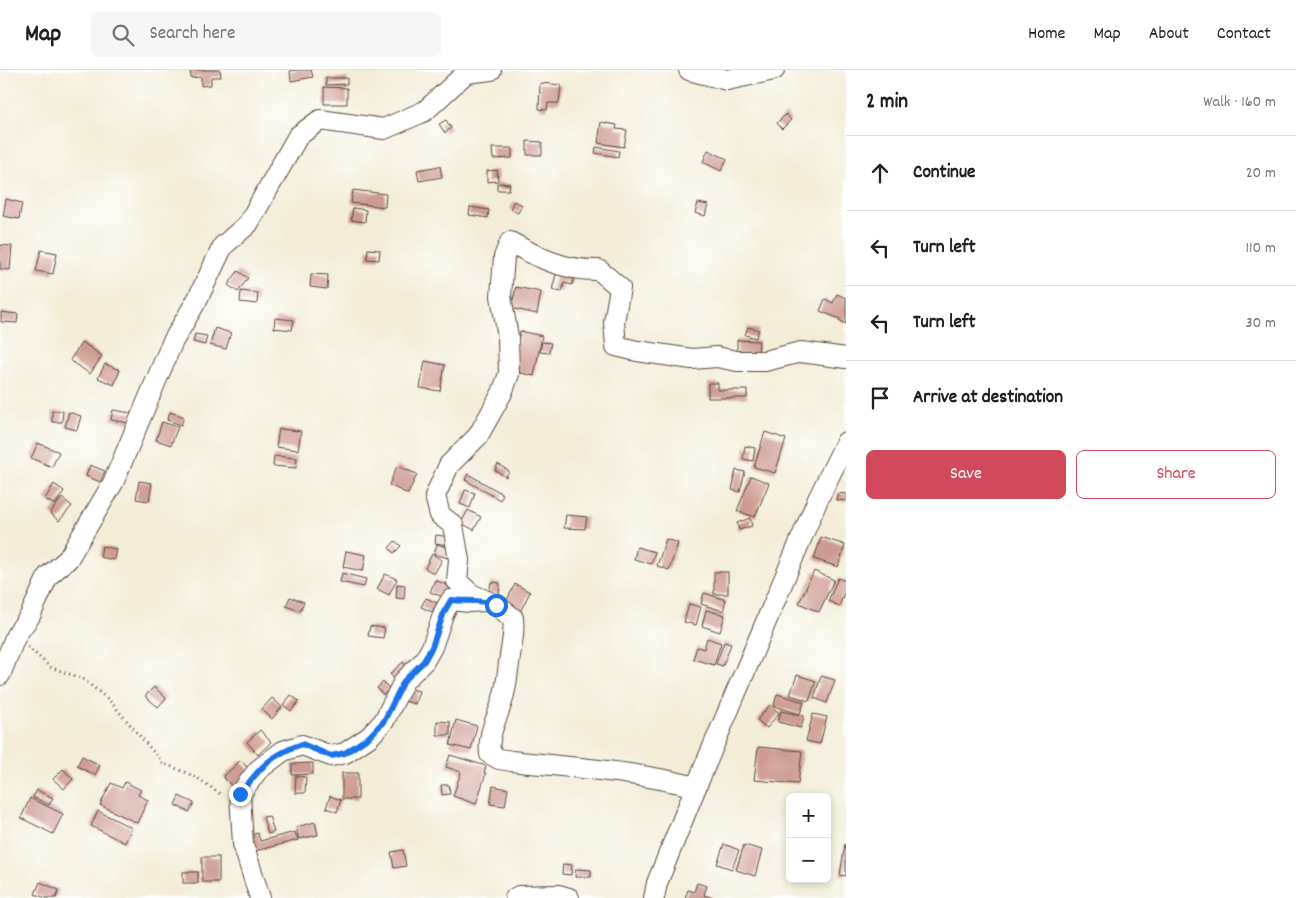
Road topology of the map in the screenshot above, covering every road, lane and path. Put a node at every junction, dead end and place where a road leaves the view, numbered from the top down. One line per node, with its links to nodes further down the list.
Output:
1 (491, 70): 7 (street)
2 (689, 70): 3 (street)
3 (774, 70)
4 (846, 358): 6 (street)
5 (846, 442): 9 (street)
6 (487, 601): 9 (street); 10 (street)
7 (16, 635): 8 (street); 10 (path)
8 (0, 674)
9 (696, 787): 14 (street)
10 (240, 806): 11 (street)
11 (260, 898)
12 (515, 898): 13 (street)
13 (569, 898)
14 (654, 898)

